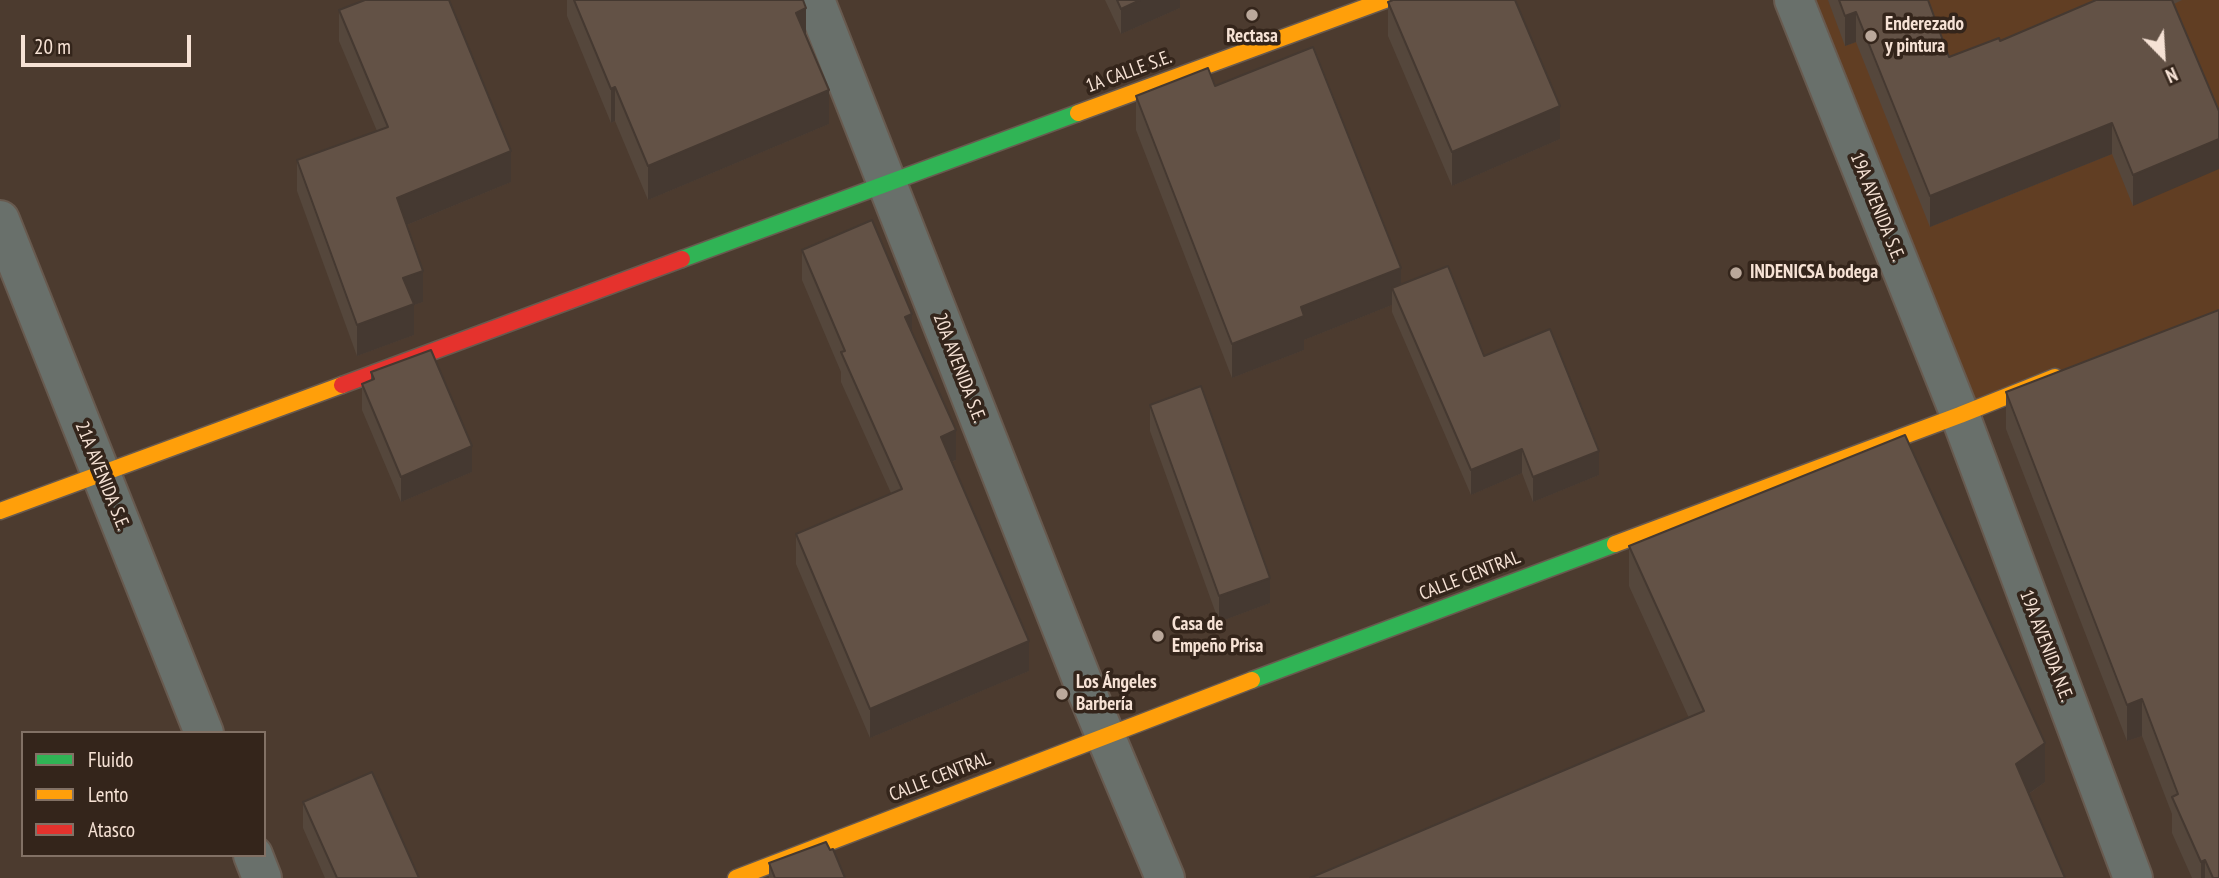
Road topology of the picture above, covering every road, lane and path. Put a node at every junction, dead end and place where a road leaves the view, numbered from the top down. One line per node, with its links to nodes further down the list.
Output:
1 (815, 0): 4 (street, 20A AVENIDA S.E.)
2 (1385, 0): 4 (street, 1A CALLE S.E.)
3 (1794, 0): 7 (street, 19A AVENIDA S.E.)
4 (887, 183): 8 (street, 1A CALLE S.E.); 11 (street, 20A AVENIDA S.E.)
5 (0, 220): 8 (street, 21A AVENIDA S.E.)
6 (2070, 371): 7 (street, CALLE CENTRAL)
7 (1960, 415): 11 (street, CALLE CENTRAL); 16 (street, 19A AVENIDA N.E.)
8 (101, 474): 9 (street, 1A CALLE S.E.); 10 (street, 21A AVENIDA S.E.)
9 (0, 511)
10 (203, 731)
11 (1105, 735): 14 (street, CALLE CENTRAL); 15 (street, 20A AVENIDA S.E.)
12 (254, 857): 13 (street)
13 (262, 878)
14 (736, 878)
15 (1165, 878)
16 (2133, 878)

